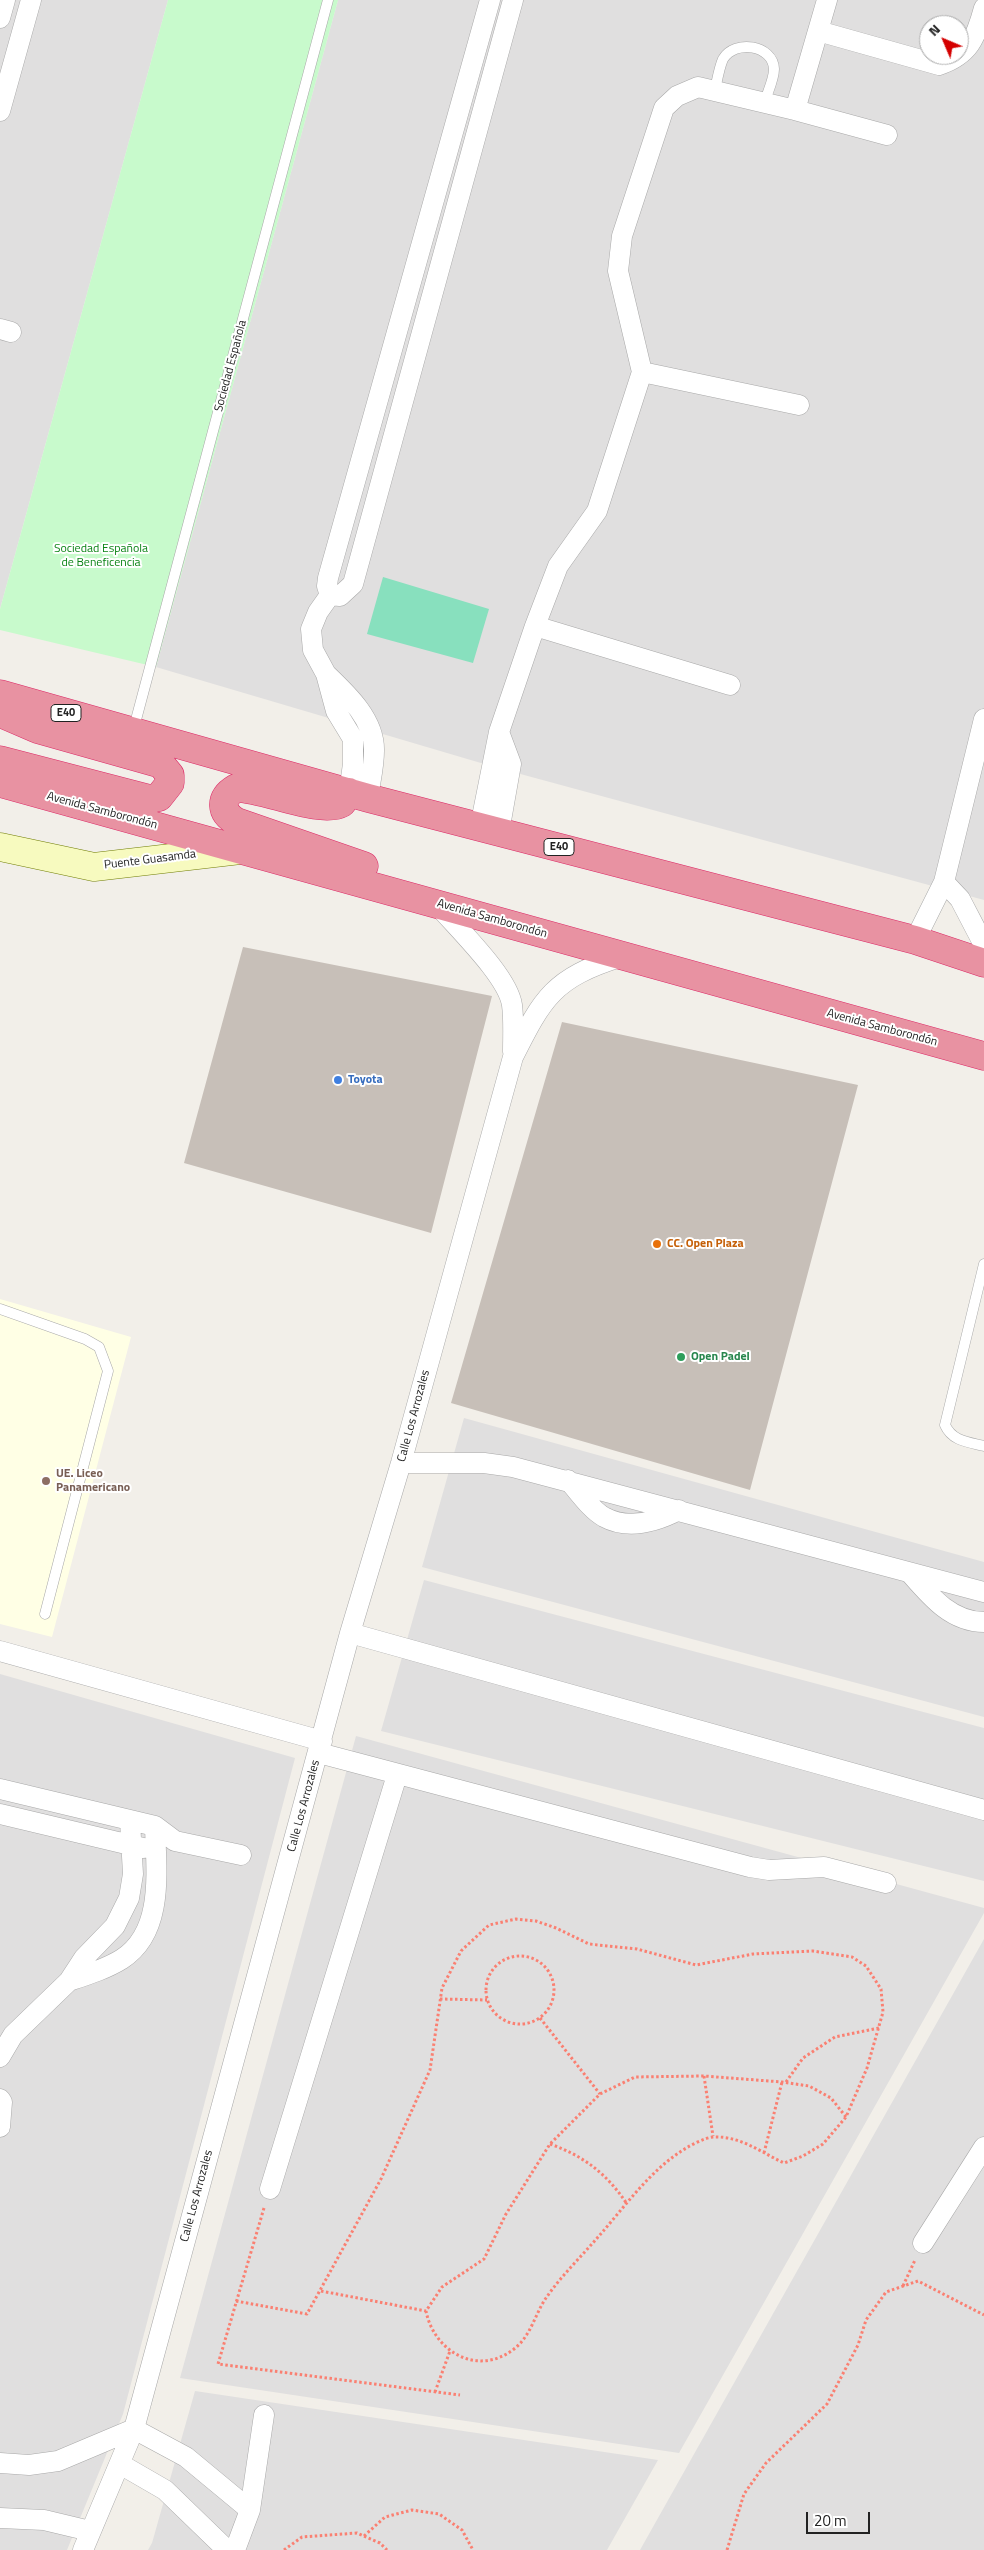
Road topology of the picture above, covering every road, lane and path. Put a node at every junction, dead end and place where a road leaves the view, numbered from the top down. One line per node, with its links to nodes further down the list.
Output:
1 (5, 0): 8 (street)
2 (31, 0): 15 (street)
3 (328, 0): 33 (lane, Sociedad Española)
4 (490, 0): 10 (street)
5 (513, 0): 11 (street)
6 (827, 0): 9 (street)
7 (984, 8): 9 (street)
8 (0, 18)
9 (818, 31): 14 (street)
10 (478, 42): 11 (street); 16 (street)
11 (499, 49): 17 (street)
12 (715, 90): 13 (street); 13 (lane); 23 (street)
13 (764, 104): 14 (street)
14 (796, 110): 18 (street)
15 (0, 111)
16 (457, 117): 17 (street); 19 (street)
17 (479, 123): 20 (street)
18 (887, 135)
19 (435, 195): 20 (street); 21 (street)
20 (458, 201): 22 (street)
21 (394, 343): 22 (street); 25 (street)
22 (417, 350): 26 (street)
23 (642, 372): 24 (street); 28 (street)
24 (799, 405)
25 (355, 483): 26 (street); 27 (street)
26 (379, 489): 27 (street)
27 (330, 595): 36 (street)
28 (535, 626): 29 (street); 37 (street)
29 (730, 685)
30 (0, 694): 33 (highway, E40)
31 (0, 713): 34 (highway)
32 (984, 719): 42 (street)
33 (133, 731): 36 (highway, E40)
34 (0, 760)
35 (0, 783): 39 (highway, Avenida Samborondón)
36 (358, 795): 37 (highway, E40); 43 (highway)
37 (489, 829): 46 (highway, E40)
38 (0, 847): 41 (main road, Puente Guasamda)
39 (242, 850): 41 (main road, Puente Guasamda); 43 (highway, Avenida Samborondón)
40 (0, 857): 41 (street)
41 (94, 867)
42 (944, 882): 44 (street); 45 (street)
43 (436, 903): 48 (highway, Avenida Samborondón); 51 (street, Calle Los Arrozales)
44 (932, 905): 45 (street); 46 (street)
45 (971, 918): 47 (street)
46 (915, 940): 49 (highway, E40)
47 (984, 946)
48 (620, 957): 50 (highway, Avenida Samborondón); 51 (street, Calle Los Arrozales)
49 (984, 963)
50 (984, 1056)
51 (513, 1057): 55 (street, Calle Los Arrozales)
52 (984, 1264): 54 (lane)
53 (0, 1309): 60 (lane)
54 (984, 1446)
55 (401, 1463): 56 (street); 62 (street, Calle Los Arrozales)
56 (568, 1480): 57 (street); 57 (street)
57 (679, 1510): 58 (street)
58 (910, 1573): 59 (street); 61 (street)
59 (984, 1592)
60 (45, 1614)
61 (984, 1622)
62 (350, 1633): 64 (street, Calle Los Arrozales); 67 (street)
63 (0, 1651): 64 (street)
64 (320, 1747): 65 (street); 104 (street, Calle Los Arrozales)
65 (397, 1775): 75 (street); 92 (street)
66 (5, 1790): 68 (street); 69 (street)
67 (984, 1810)
68 (2, 1814): 72 (street)
69 (130, 1821): 70 (street); 72 (street)
70 (155, 1826): 71 (street); 73 (street)
71 (175, 1841): 73 (street); 74 (street)
72 (131, 1845): 73 (street); 76 (street)
73 (155, 1851): 76 (street)
74 (241, 1855)
75 (886, 1883)
76 (69, 1981): 81 (street)
77 (440, 1999): 78 (path); 80 (path); 96 (path)
78 (487, 2000): 79 (path); 79 (path)
79 (540, 2018): 84 (path)
80 (878, 2028): 83 (path); 86 (path)
81 (0, 2057)
82 (704, 2076): 83 (path); 84 (path); 88 (path)
83 (784, 2082): 86 (path); 90 (path)
84 (600, 2094): 89 (path)
85 (0, 2099): 87 (street)
86 (846, 2117): 90 (path)
87 (0, 2127)
88 (713, 2136): 90 (path); 93 (path)
89 (550, 2144): 93 (path); 98 (path)
90 (764, 2153)
91 (982, 2156): 94 (street)
92 (270, 2188): 97 (path)
93 (627, 2204): 100 (path)
94 (923, 2242): 95 (path)
95 (902, 2287): 99 (path); 117 (path)
96 (320, 2291): 97 (path); 98 (path)
97 (236, 2301): 101 (path)
98 (426, 2311): 100 (path)
99 (984, 2315)
100 (450, 2351): 101 (path)
101 (435, 2392): 102 (path)
102 (460, 2395)
103 (264, 2415): 107 (street)
104 (134, 2429): 105 (street); 106 (street, Calle Los Arrozales); 107 (street)
105 (0, 2463)
106 (120, 2464): 109 (street, Calle Los Arrozales); 112 (street)
107 (250, 2510): 113 (street)
108 (0, 2518): 109 (street)
109 (90, 2531): 111 (street, Calle Los Arrozales)
110 (364, 2536): 114 (path); 115 (path); 116 (path)
111 (83, 2550)
112 (227, 2550)
113 (234, 2550)
114 (284, 2550)
115 (387, 2550)
116 (473, 2550)
117 (727, 2550)

